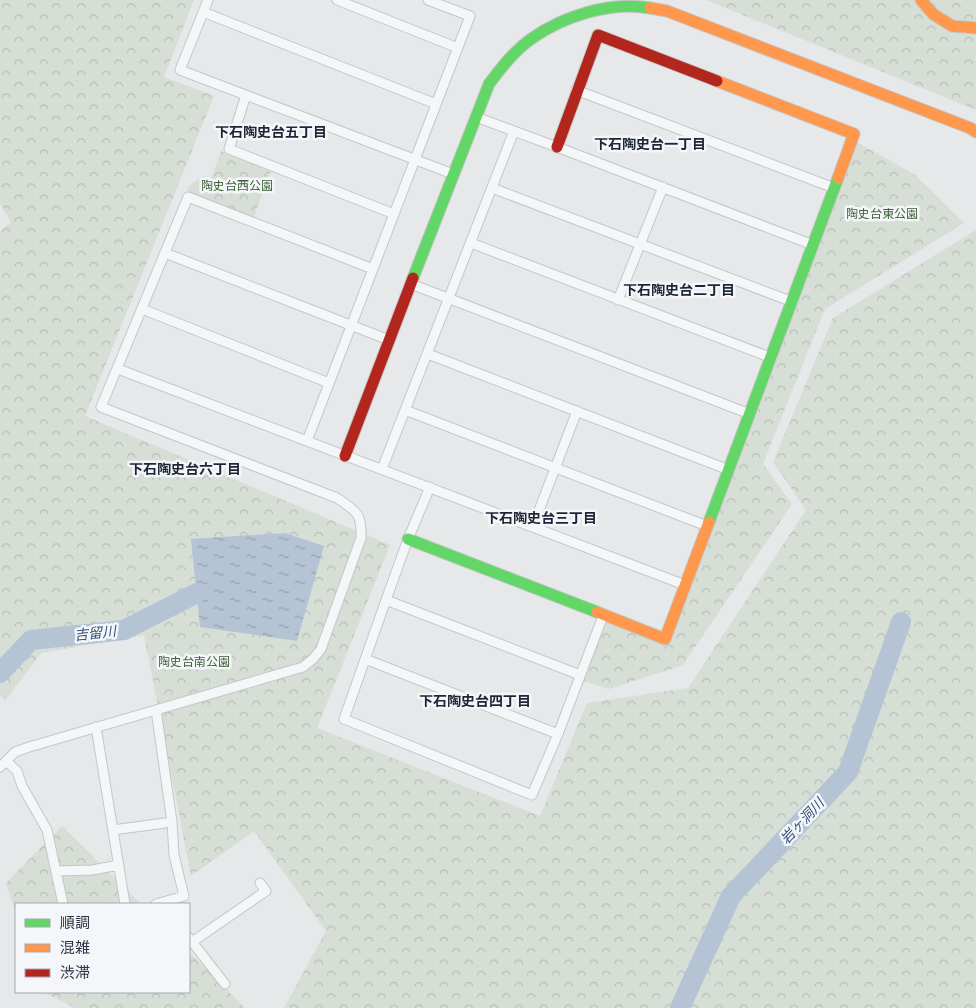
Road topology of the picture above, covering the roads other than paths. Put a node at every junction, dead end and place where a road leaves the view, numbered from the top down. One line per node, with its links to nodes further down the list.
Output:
1 (208, 0): 5 (street)
2 (338, 0): 7 (street)
3 (428, 0): 7 (street)
4 (921, 0): 6 (street)
5 (203, 12): 9 (street); 10 (street)
6 (976, 28)
7 (458, 48): 10 (street)
8 (576, 90): 14 (street); 19 (street); 19 (street)
9 (246, 95): 15 (street); 20 (street)
10 (436, 104): 15 (street)
11 (476, 117): 12 (street); 13 (street); 16 (street)
12 (514, 131): 14 (street); 18 (street)
13 (976, 132)
14 (557, 146): 17 (street)
15 (416, 159): 16 (street); 20 (street)
16 (453, 174): 26 (street)
17 (662, 187): 22 (street); 23 (street)
18 (492, 188): 21 (street); 22 (street)
19 (834, 188): 23 (street)
20 (394, 214): 25 (street)
21 (471, 243): 27 (street); 28 (street)
22 (640, 243): 28 (street); 29 (street)
23 (813, 245): 29 (street)
24 (165, 253): 25 (street); 30 (street); 31 (street)
25 (373, 269): 31 (street)
26 (411, 284): 27 (street); 32 (street)
27 (449, 299): 33 (street); 39 (street)
28 (618, 300): 34 (street)
29 (793, 302): 34 (street)
30 (142, 309): 35 (street); 36 (street)
31 (351, 326): 32 (street); 36 (street)
32 (389, 340): 41 (street)
33 (428, 354): 37 (street); 38 (street)
34 (772, 358): 39 (street)
35 (118, 369): 40 (street); 54 (street)
36 (329, 383): 40 (street)
37 (406, 410): 42 (street); 43 (street)
38 (577, 411): 42 (street); 44 (street)
39 (750, 414): 44 (street)
40 (307, 442): 41 (street)
41 (345, 456): 43 (street)
42 (555, 468): 46 (street); 47 (street)
43 (382, 469): 45 (street)
44 (729, 470): 47 (street)
45 (430, 487): 46 (street); 48 (street)
46 (533, 526): 49 (street)
47 (707, 526): 49 (street)
48 (408, 539): 50 (street); 51 (street)
49 (685, 585): 51 (street)
50 (386, 600): 52 (street); 53 (street)
51 (602, 616): 53 (street)
52 (365, 659): 56 (street); 56 (street)
53 (580, 675): 56 (street)
54 (156, 710): 55 (street); 58 (street)
55 (96, 727): 57 (street); 59 (street)
56 (558, 734)
57 (3, 764): 61 (street)
58 (172, 822): 59 (street); 65 (street)
59 (113, 830): 60 (street)
60 (119, 866): 61 (street); 64 (street)
61 (56, 871): 63 (street)
62 (260, 883): 66 (street)
63 (63, 903)
64 (126, 903)
65 (163, 903)
66 (190, 939): 67 (street)
67 (225, 984)

